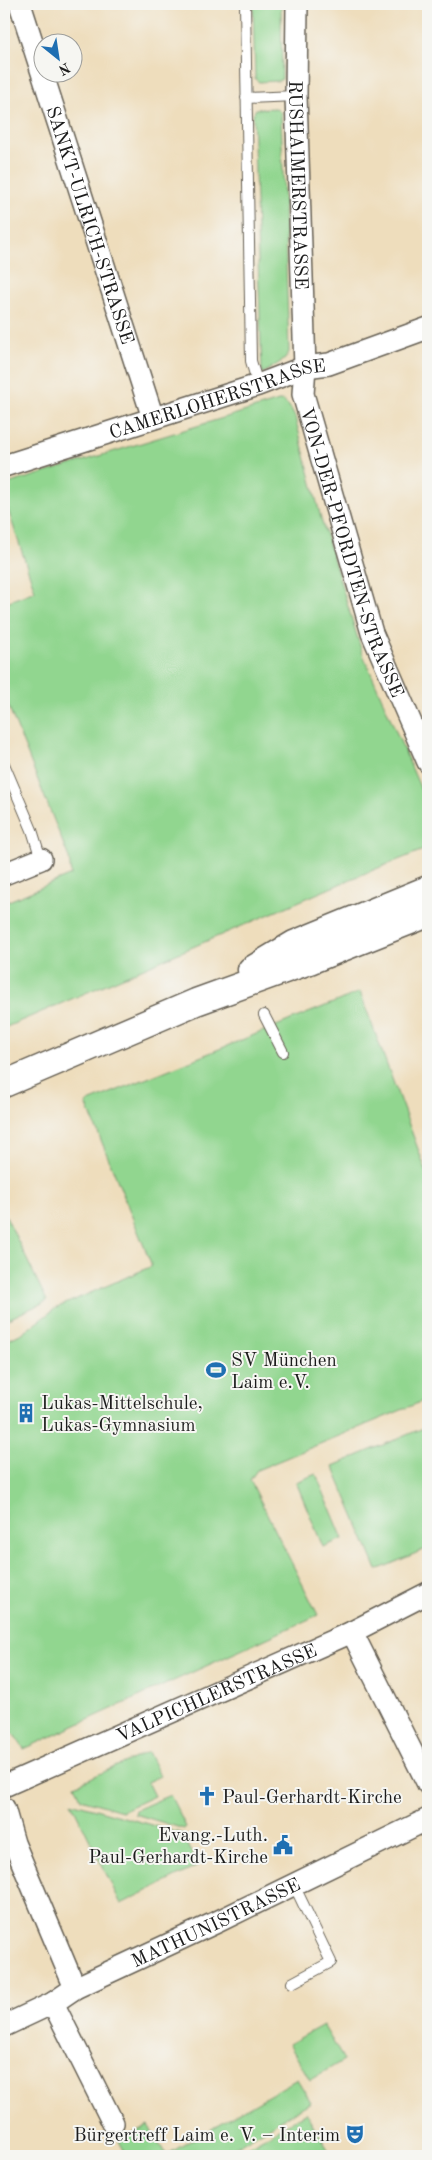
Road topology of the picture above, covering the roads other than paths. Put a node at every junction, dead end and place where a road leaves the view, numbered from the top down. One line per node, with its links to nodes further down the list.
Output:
1 (20, 4): 9 (street, SANKT-ULRICH-STRASSE)
2 (245, 4): 5 (lane)
3 (297, 4): 4 (street, RUSHAIMERSTRASSE)
4 (296, 96): 5 (lane); 7 (street, RUSHAIMERSTRASSE)
5 (246, 98): 8 (lane)
6 (428, 328): 7 (street, CAMERLOHERSTRASSE)
7 (305, 367): 8 (street, CAMERLOHERSTRASSE); 11 (street, VON-DER-PFORDTEN-STRASSE)
8 (258, 385): 9 (street, CAMERLOHERSTRASSE)
9 (153, 418): 10 (street, CAMERLOHERSTRASSE)
10 (4, 466)
11 (428, 762)
12 (4, 764): 13 (lane)
13 (41, 859): 14 (street)
14 (4, 874)
15 (428, 889): 17 (street)
16 (428, 914): 17 (street)
17 (196, 1002): 20 (street)
18 (264, 1016): 19 (lane)
19 (283, 1052)
20 (4, 1084)
21 (426, 1598): 22 (street, VALPICHLERSTRASSE)
22 (352, 1632): 23 (street); 24 (street, VALPICHLERSTRASSE)
23 (428, 1784)
24 (4, 1786)
25 (4, 1808): 29 (street)
26 (428, 1819): 27 (street, MATHUNISTRASSE)
27 (294, 1885): 28 (lane); 29 (street, MATHUNISTRASSE)
28 (292, 1983)
29 (75, 1988): 30 (street, MATHUNISTRASSE)
30 (53, 2003): 31 (street, MATHUNISTRASSE); 32 (street)
31 (4, 2026)
32 (113, 2123)

